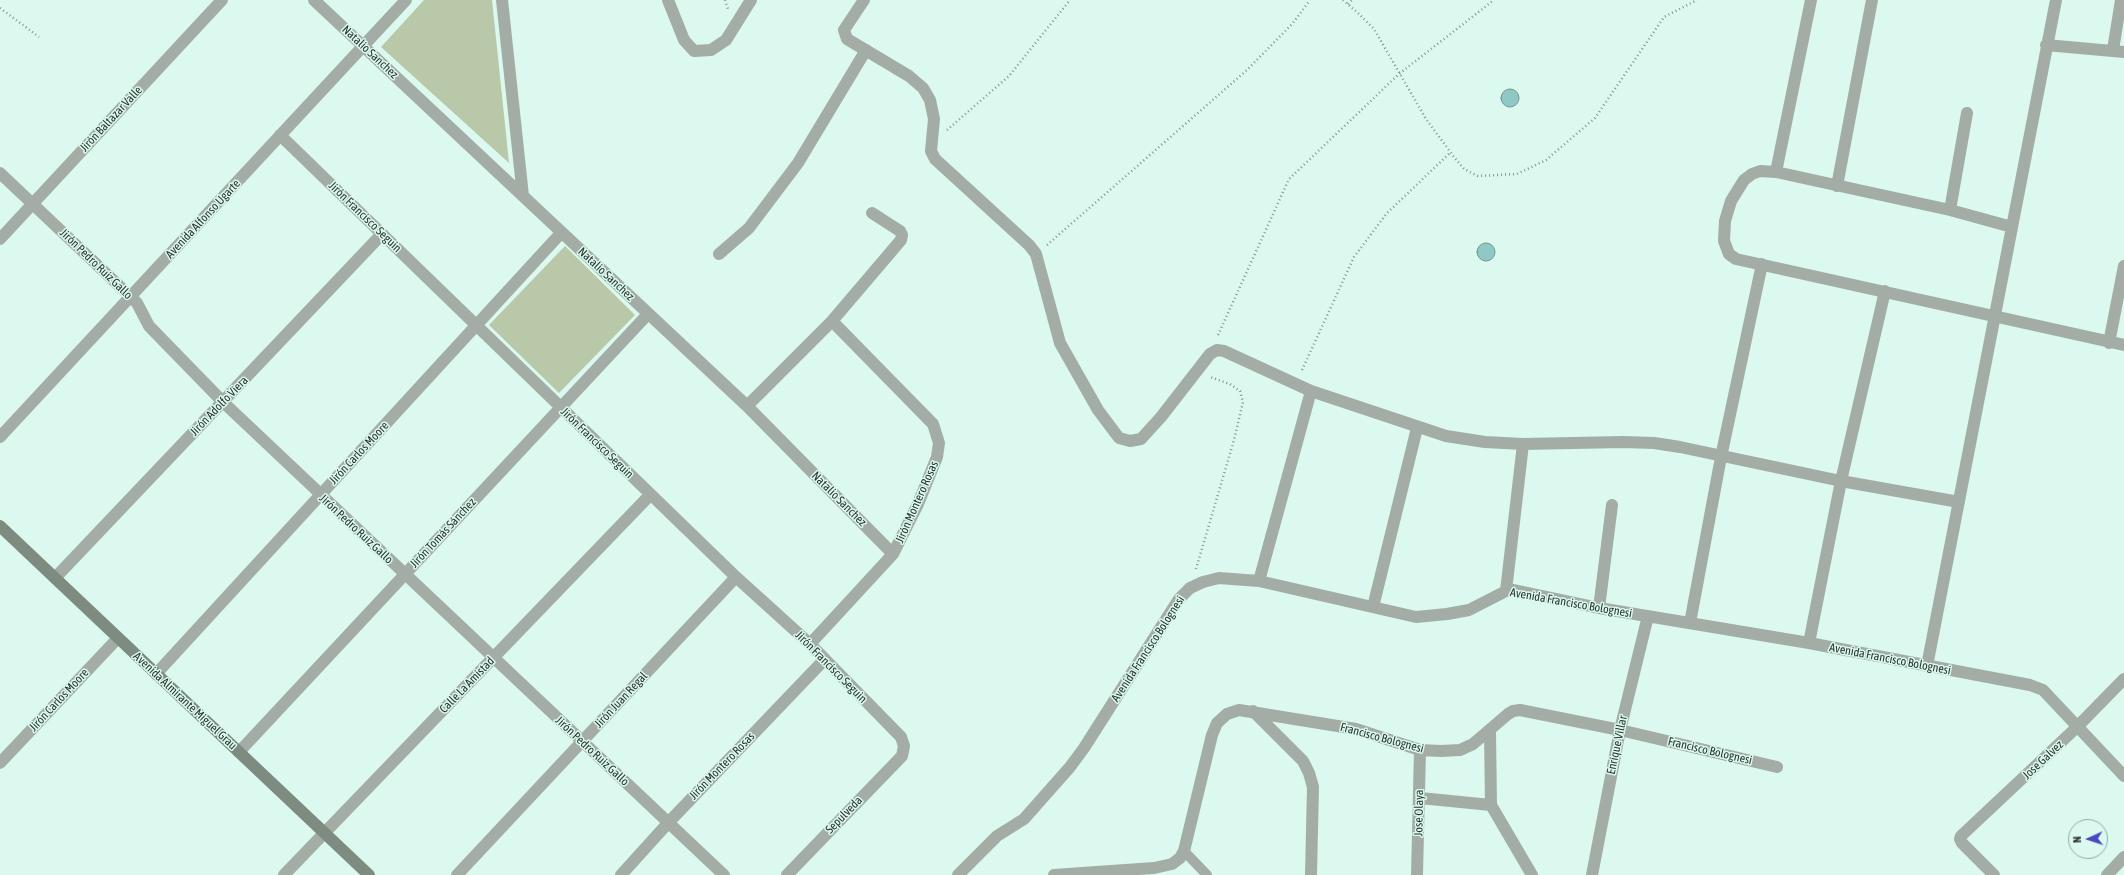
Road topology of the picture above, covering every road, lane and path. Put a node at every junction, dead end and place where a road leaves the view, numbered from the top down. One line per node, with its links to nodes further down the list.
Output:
1 (222, 0): 34 (street, Jirón Baltazar Valle)
2 (314, 0): 22 (street, Natalio Sanchez)
3 (406, 0): 22 (street, Avenida Alfonso Ugarte)
4 (502, 0): 33 (street)
5 (668, 0): 6 (street)
6 (751, 0)
7 (864, 0): 23 (street)
8 (1070, 0): 27 (path)
9 (1310, 0): 42 (path)
10 (1343, 0): 18 (path)
11 (1352, 0): 18 (path)
12 (1494, 0): 25 (path)
13 (1697, 0): 29 (path)
14 (1811, 0): 30 (street)
15 (1872, 0): 32 (street)
16 (2056, 0): 21 (street)
17 (2120, 0): 24 (street)
18 (1348, 4): 25 (path)
19 (0, 8): 20 (path)
20 (39, 37)
21 (2046, 45): 24 (street); 37 (street)
22 (363, 46): 28 (street, Avenida Alfonso Ugarte); 33 (street, Natalio Sanchez)
23 (866, 50): 27 (street); 41 (street)
24 (2118, 51)
25 (1399, 74): 29 (path); 53 (path)
26 (1967, 113): 35 (street)
27 (934, 129): 42 (street)
28 (280, 135): 39 (street, Jirón Francisco Seguin); 46 (street, Avenida Alfonso Ugarte)
29 (1451, 152): 55 (path)
30 (1776, 172): 32 (street); 43 (street)
31 (0, 173): 34 (street, Jirón Pedro Ruiz Gallo)
32 (1837, 186): 35 (street)
33 (522, 196): 38 (street, Natalio Sanchez)
34 (33, 204): 40 (street, Jirón Baltazar Valle); 46 (street, Jirón Pedro Ruiz Gallo)
35 (1950, 210): 37 (street)
36 (872, 213): 49 (street)
37 (2012, 227): 48 (street)
38 (562, 232): 47 (street, Natalio Sanchez); 50 (street, Jirón Carlos Moore)
39 (382, 234): 50 (street, Jirón Francisco Seguin); 57 (street, Jirón Adolfo Viera)
40 (0, 239)
41 (719, 254)
42 (1036, 254): 54 (street)
43 (1762, 264): 45 (street); 63 (street)
44 (2124, 266): 51 (street)
45 (1885, 291): 48 (street); 64 (street)
46 (130, 296): 57 (street, Jirón Pedro Ruiz Gallo); 61 (street, Avenida Alfonso Ugarte)
47 (648, 314): 58 (street, Natalio Sanchez); 59 (street, Jirón Tomás Sánchez)
48 (1994, 315): 51 (street); 67 (street)
49 (832, 321): 58 (street); 70 (street, Jirón Montero Rosas)
50 (476, 325): 59 (street, Jirón Francisco Seguin); 65 (street, Jirón Carlos Moore)
51 (2109, 343): 52 (street)
52 (2124, 345)
53 (1210, 354): 54 (street); 55 (street)
54 (1196, 372): 75 (path)
55 (1296, 384): 56 (street)
56 (1311, 391): 60 (street); 74 (street)
57 (222, 402): 65 (street, Jirón Pedro Ruiz Gallo); 73 (street, Jirón Adolfo Viera)
58 (747, 406): 70 (street, Natalio Sanchez)
59 (561, 408): 66 (street, Jirón Francisco Seguin); 71 (street, Jirón Tomás Sánchez)
60 (1417, 428): 62 (street); 77 (street)
61 (2, 433)
62 (1522, 444): 63 (street); 76 (street)
63 (1721, 457): 64 (street); 80 (street)
64 (1841, 482): 67 (street); 83 (street)
65 (320, 495): 71 (street, Jirón Pedro Ruiz Gallo); 87 (street, Jirón Carlos Moore)
66 (650, 495): 72 (street, Jirón Francisco Seguin); 84 (street, Calle La Amistad)
67 (1959, 502): 86 (street)
68 (1612, 505): 78 (street)
69 (0, 526): 73 (street, Avenida Almirante Miguel Grau)
70 (893, 554): 82 (street, Jirón Montero Rosas)
71 (405, 574): 84 (street, Jirón Pedro Ruiz Gallo); 95 (street, Jirón Tomás Sánchez)
72 (736, 577): 82 (street, Jirón Francisco Seguin); 93 (street, Jirón Juan Regal)
73 (55, 578): 81 (street, Avenida Almirante Miguel Grau)
74 (1259, 581): 75 (street, Avenida Francisco Bolognesi); 77 (street, Avenida Francisco Bolognesi)
75 (1190, 588): 112 (street, Avenida Francisco Bolognesi)
76 (1506, 591): 77 (street, Avenida Francisco Bolognesi); 78 (street, Avenida Francisco Bolognesi)
77 (1373, 607)
78 (1599, 608): 79 (street, Avenida Francisco Bolognesi)
79 (1648, 616): 80 (street, Avenida Francisco Bolognesi); 91 (street, Enrique Villar)
80 (1690, 623): 83 (street, Avenida Francisco Bolognesi)
81 (118, 638): 87 (street, Avenida Almirante Miguel Grau); 97 (street, Jirón Carlos Moore)
82 (810, 644): 85 (street, Jirón Francisco Seguin)
83 (1809, 644): 86 (street, Avenida Francisco Bolognesi)
84 (493, 658): 93 (street, Jirón Pedro Ruiz Gallo); 103 (street, Calle La Amistad)
85 (825, 659): 96 (street, Jirón Francisco Seguin); 102 (street, Jirón Montero Rosas)
86 (1927, 666): 90 (street, Avenida Francisco Bolognesi)
87 (156, 674): 95 (street, Avenida Almirante Miguel Grau)
88 (2124, 679): 90 (street, Jose Galvez)
89 (1253, 711): 94 (street, Francisco Bolognesi); 104 (street, Francisco Bolognesi); 115 (street)
90 (2076, 728): 99 (street, Avenida Francisco Bolognesi); 119 (street, Jose Galvez)
91 (1620, 730): 92 (street, Francisco Bolognesi); 98 (street, Francisco Bolognesi); 118 (street, Enrique Villar)
92 (1490, 731): 94 (street, Francisco Bolognesi); 101 (street)
93 (582, 742): 102 (street, Jirón Pedro Ruiz Gallo); 108 (street, Jirón Juan Regal)
94 (1420, 750): 100 (street, Jose Olaya)
95 (239, 752): 103 (street, Avenida Almirante Miguel Grau)
96 (902, 756): 111 (street, Sepulveda)
97 (1, 760)
98 (1777, 767)
99 (2124, 776)
100 (1420, 798): 101 (street); 116 (street, Jose Olaya)
101 (1491, 805): 117 (street)
102 (668, 822): 109 (street, Jirón Montero Rosas); 110 (street, Jirón Pedro Ruiz Gallo)
103 (324, 833): 106 (street, Calle La Amistad); 107 (street, Avenida Almirante Miguel Grau)
104 (1184, 851): 113 (street); 114 (lane)
105 (2124, 857): 120 (street)
106 (284, 875)
107 (369, 875)
108 (458, 875)
109 (621, 875)
110 (724, 875)
111 (787, 875)
112 (958, 875)
113 (1054, 875)
114 (1207, 875)
115 (1311, 875)
116 (1417, 875)
117 (1532, 875)
118 (1592, 875)
119 (1994, 875)
120 (2107, 875)

